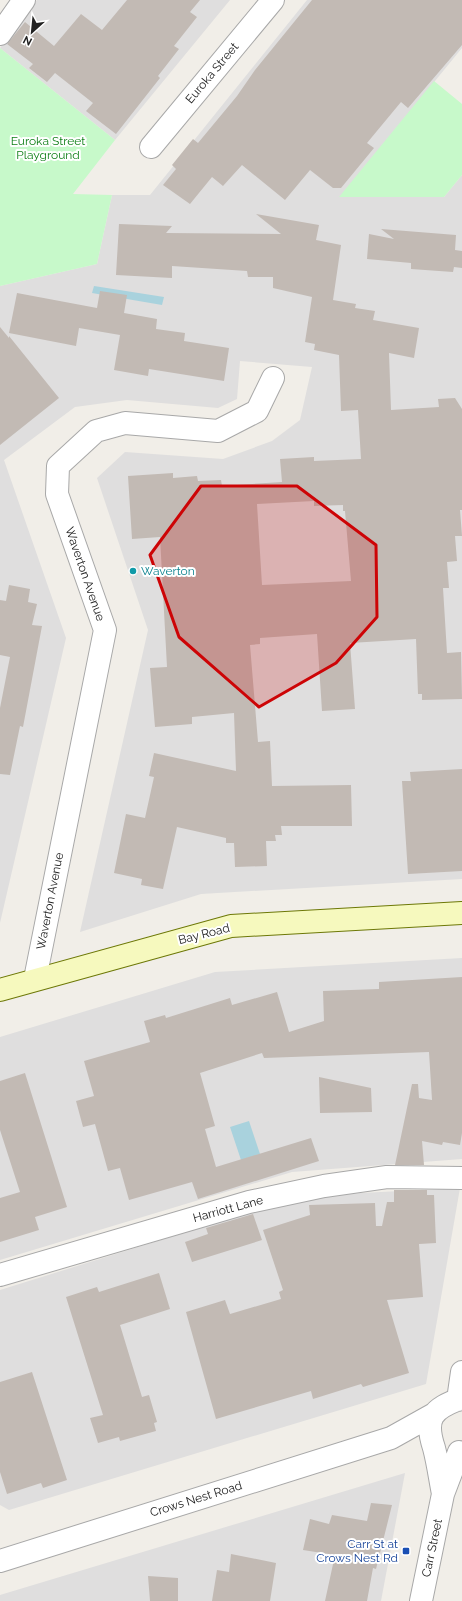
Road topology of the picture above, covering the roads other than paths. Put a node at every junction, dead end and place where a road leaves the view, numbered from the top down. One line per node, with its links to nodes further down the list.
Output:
1 (24, 0): 3 (street)
2 (273, 0): 4 (street, Euroka Street)
3 (0, 34)
4 (151, 147)
5 (273, 378): 7 (street, Waverton Avenue)
6 (462, 913): 7 (street, Bay Road)
7 (35, 979): 8 (street, Bay Road)
8 (0, 990)
9 (462, 1178): 10 (street, Harriott Lane)
10 (0, 1275)
11 (462, 1372): 12 (street)
12 (460, 1399): 13 (street, Crows Nest Road)
13 (434, 1414): 14 (street, Crows Nest Road); 15 (street, Carr Street)
14 (391, 1438): 15 (street, Crows Nest Road); 18 (street, Crows Nest Road)
15 (432, 1444): 16 (street, Crows Nest Road); 17 (street, Carr Street)
16 (460, 1451): 17 (street, Carr Street)
17 (443, 1494): 19 (street, Carr Street)
18 (0, 1561)
19 (421, 1601)

